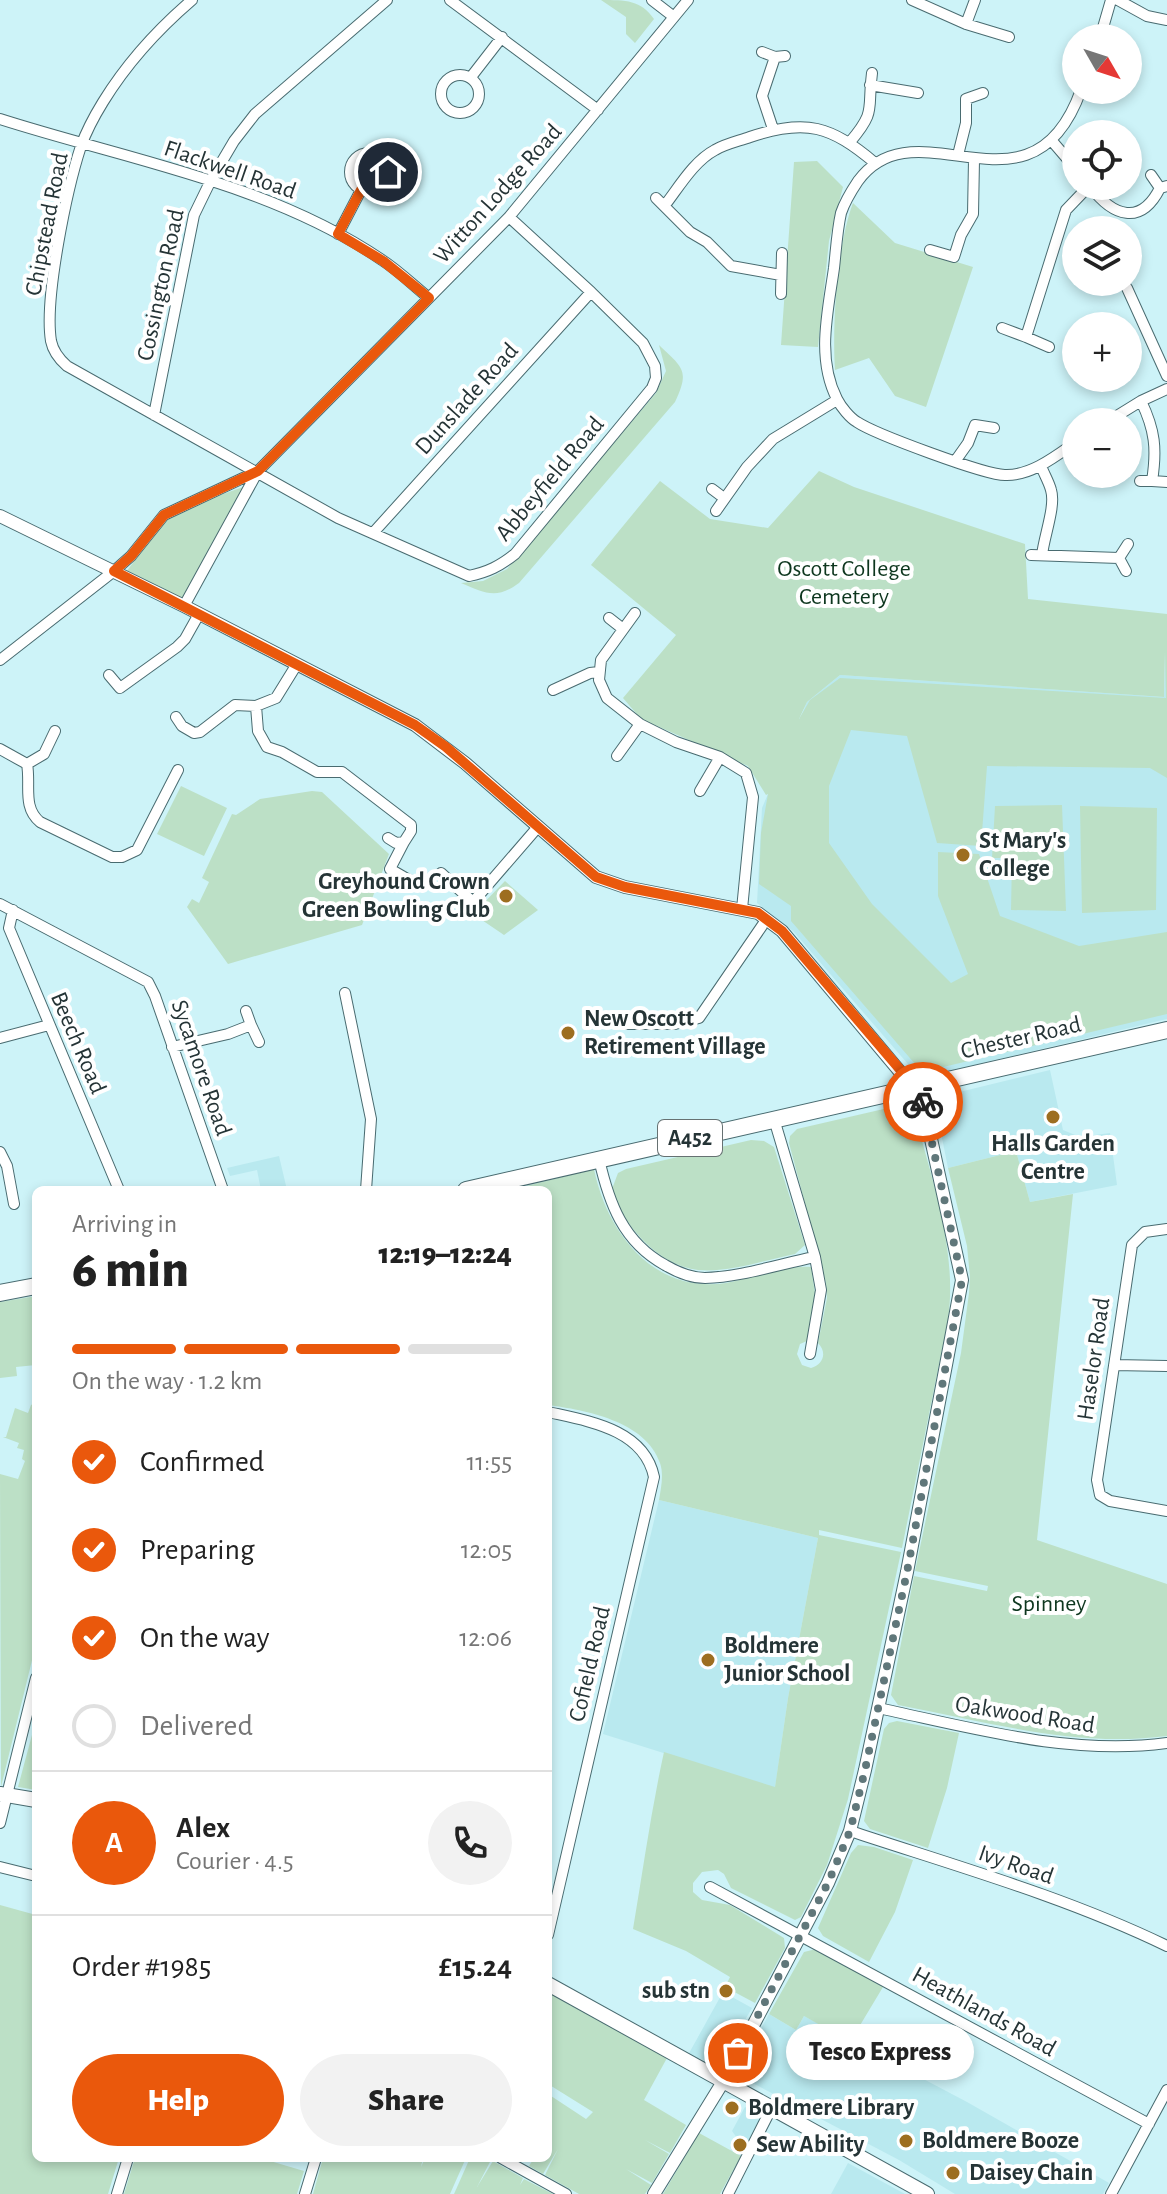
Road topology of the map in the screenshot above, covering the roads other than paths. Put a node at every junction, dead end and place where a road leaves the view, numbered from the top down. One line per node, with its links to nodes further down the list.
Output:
1 (192, 0): 26 (street, Chipstead Road)
2 (387, 0): 32 (street, Cossington Road)
3 (450, 0): 14 (street)
4 (652, 0): 10 (street)
5 (688, 0): 10 (street, Witton Lodge Road)
6 (912, 0): 12 (street)
7 (975, 0): 12 (street)
8 (1111, 0): 13 (street)
9 (1118, 0): 11 (street)
10 (674, 17): 21 (street, Witton Lodge Road)
11 (1167, 20)
12 (966, 24): 15 (street)
13 (1104, 24)
14 (502, 37): 17 (street); 21 (street)
15 (1009, 37)
16 (762, 52): 23 (street)
17 (471, 77)
18 (918, 93): 25 (street)
19 (983, 93): 28 (street)
20 (1075, 104): 24 (street)
21 (598, 110): 37 (street, Witton Lodge Road)
22 (0, 119): 26 (street, Flackwell Road)
23 (773, 129): 25 (street); 41 (street)
24 (1052, 141): 27 (street); 29 (street)
25 (850, 142): 30 (street)
26 (82, 145): 32 (street, Flackwell Road); 56 (street, Chipstead Road)
27 (1062, 153)
28 (958, 155): 29 (street); 30 (street)
29 (974, 160): 39 (street)
30 (875, 163): 53 (street)
31 (1151, 175): 33 (street)
32 (211, 180): 38 (street, Flackwell Road); 56 (street, Cossington Road)
33 (1164, 187): 36 (street)
34 (361, 190): 38 (street)
35 (1076, 200): 49 (street)
36 (1103, 200)
37 (509, 217): 42 (street, Abbeyfield Road); 45 (street, Witton Lodge Road)
38 (338, 234): 45 (street, Flackwell Road)
39 (930, 250)
40 (782, 253): 41 (street)
41 (781, 275): 43 (street)
42 (591, 292): 67 (street, Dunslade Road); 67 (street, Abbeyfield Road)
43 (781, 294)
44 (1131, 296): 47 (street)
45 (429, 298): 61 (street, Witton Lodge Road)
46 (1150, 307): 47 (street)
47 (1138, 310): 51 (street)
48 (1002, 328): 49 (street)
49 (1026, 337): 50 (street)
50 (1049, 347)
51 (1167, 376)
52 (1167, 389): 54 (street)
53 (837, 400): 59 (street); 64 (street)
54 (1141, 401): 55 (street); 62 (street)
55 (1130, 408)
56 (154, 415): 61 (street, Chipstead Road)
57 (994, 428): 59 (street)
58 (1062, 452): 60 (street)
59 (956, 460): 60 (street)
60 (1041, 466): 69 (street)
61 (258, 471): 67 (street, Abbeyfield Road); 70 (street, Witton Lodge Road); 72 (street, Witton Lodge Road)
62 (1167, 482)
63 (712, 489): 64 (street)
64 (724, 498): 65 (street)
65 (716, 511)
66 (0, 516): 70 (street)
67 (373, 533)
68 (1128, 544): 69 (street)
69 (1119, 558): 71 (street)
70 (114, 571): 72 (street); 77 (street, Witton Lodge Road)
71 (1126, 571)
72 (184, 606): 74 (street)
73 (635, 613): 76 (street)
74 (199, 614): 78 (street); 80 (street)
75 (609, 618): 76 (street)
76 (623, 629): 79 (street)
77 (0, 660)
78 (297, 664): 82 (street); 92 (street)
79 (599, 672): 81 (street); 84 (street)
80 (109, 675)
81 (553, 690)
82 (256, 706): 83 (street); 94 (street)
83 (176, 717)
84 (640, 724): 87 (street); 88 (street)
85 (55, 731): 89 (street)
86 (0, 749): 89 (street)
87 (617, 756)
88 (720, 757): 91 (street); 98 (street)
89 (27, 764): 90 (street)
90 (178, 770)
91 (700, 791)
92 (537, 828): 95 (street); 98 (street)
93 (388, 838): 94 (street)
94 (404, 842): 96 (street)
95 (441, 873)
96 (409, 880)
97 (0, 904): 99 (street, Sycamore Road)
98 (742, 909): 100 (street)
99 (13, 910): 104 (street, Beech Road); 109 (street, Sycamore Road)
100 (769, 921): 103 (street); 110 (street)
101 (345, 993): 117 (street)
102 (246, 1011): 105 (street)
103 (624, 1024)
104 (49, 1025): 107 (street); 115 (street, Beech Road)
105 (251, 1025): 108 (street); 109 (street)
106 (1167, 1030): 110 (highway, Chester Road / A452)
107 (0, 1038)
108 (259, 1042)
109 (172, 1047): 116 (street, Sycamore Road)
110 (915, 1087): 111 (highway, Chester Road / A452); 130 (street)
111 (774, 1119): 113 (highway, Chester Road / A452); 121 (street)
112 (0, 1152): 114 (street)
113 (599, 1159): 118 (highway, Chester Road / A452); 121 (street)
114 (4, 1176): 119 (street)
115 (117, 1186)
116 (222, 1186)
117 (366, 1186)
118 (483, 1186)
119 (14, 1204)
120 (1167, 1229): 125 (street, Haselor Road)
121 (815, 1257): 124 (street)
122 (32, 1287): 123 (highway)
123 (0, 1293)
124 (810, 1354)
125 (1114, 1365): 126 (street); 128 (street, Haselor Road)
126 (1167, 1366)
127 (552, 1413): 139 (street, Cofield Road)
128 (1167, 1511)
129 (32, 1692): 132 (street)
130 (878, 1708): 131 (street, Oakwood Road); 135 (street)
131 (1167, 1743)
132 (3, 1795): 133 (main road); 134 (street)
133 (32, 1799)
134 (0, 1823)
135 (850, 1831): 140 (street); 141 (street, Ivy Road)
136 (0, 1867): 137 (street)
137 (32, 1875)
138 (710, 1887): 140 (street, Heathlands Road)
139 (552, 1918)
140 (801, 1935): 143 (street); 146 (street, Heathlands Road)
141 (1167, 1946)
142 (552, 1986): 143 (main road)
143 (723, 2081): 145 (main road); 153 (street)
144 (1167, 2090): 146 (street)
145 (772, 2107): 154 (street); 155 (main road)
146 (1149, 2124): 156 (street)
147 (127, 2162): 150 (street)
148 (315, 2162): 151 (street)
149 (508, 2162): 152 (street)
150 (117, 2194)
151 (305, 2194)
152 (566, 2194)
153 (654, 2194)
154 (728, 2194)
155 (927, 2194)
156 (1111, 2194)

